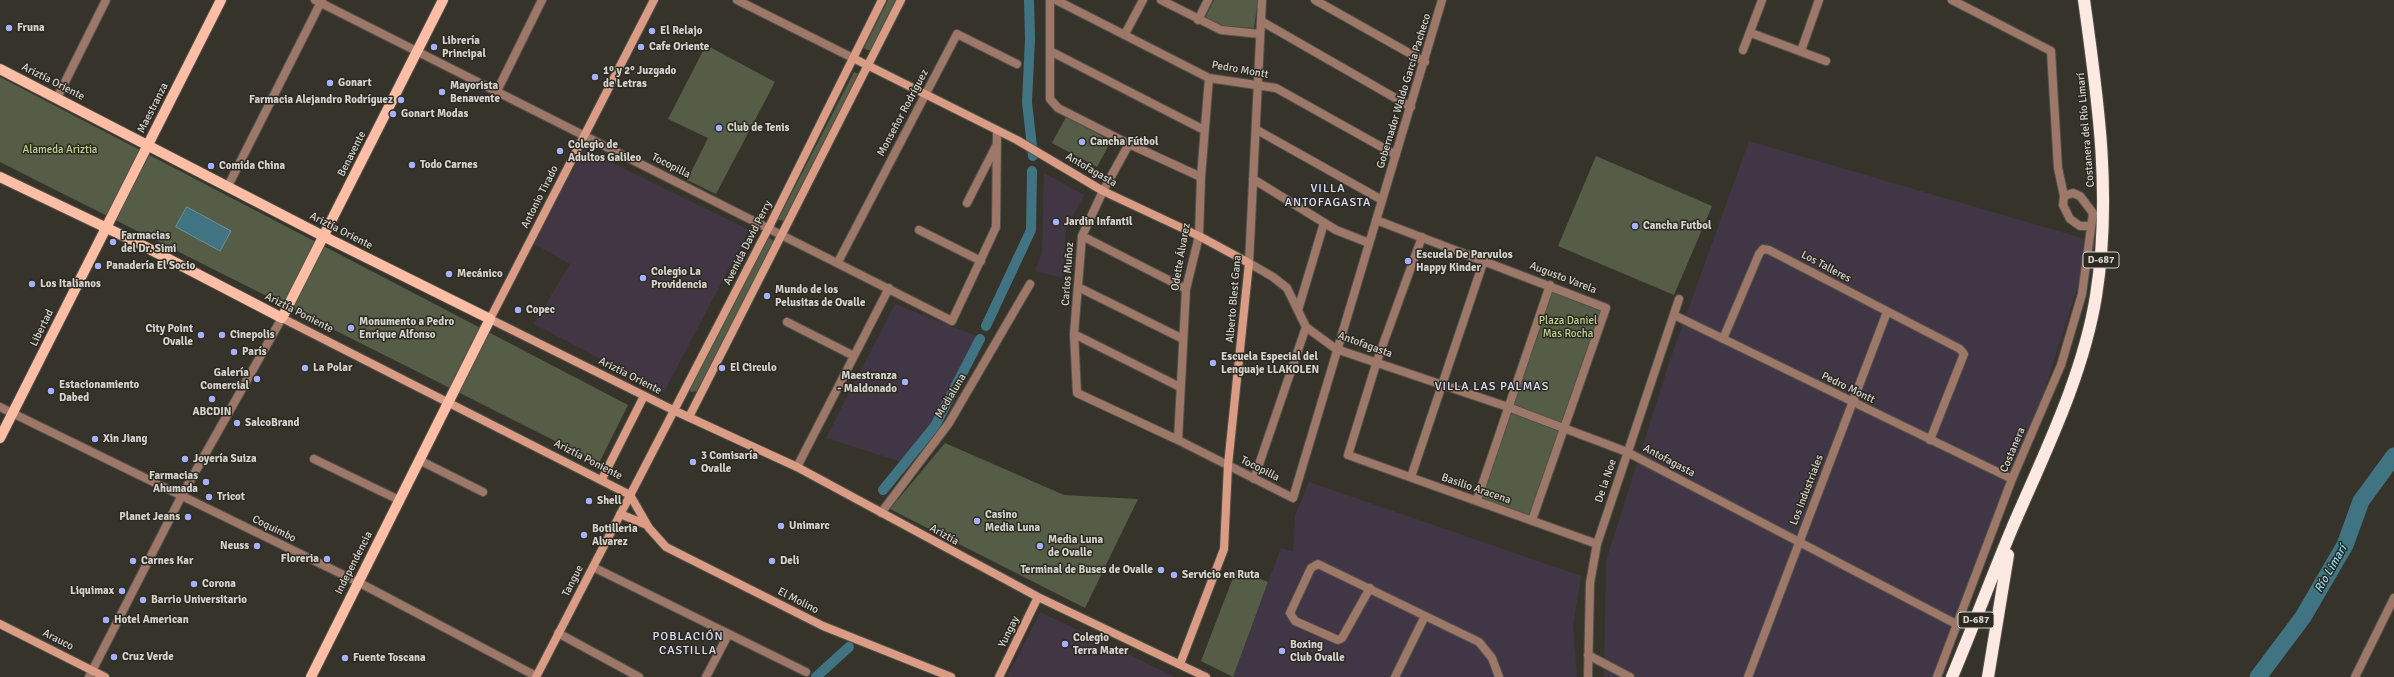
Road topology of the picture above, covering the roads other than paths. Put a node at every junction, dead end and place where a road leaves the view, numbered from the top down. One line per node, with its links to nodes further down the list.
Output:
1 (106, 0): 41 (street)
2 (221, 0): 47 (main road, Maestranza)
3 (444, 0): 28 (main road, Benavente)
4 (542, 0): 39 (street)
5 (654, 0): 46 (main road, Antonio Tirado)
6 (737, 0): 31 (street, Antofagasta)
7 (882, 0): 31 (main road, Avenida David Perry)
8 (901, 0): 35 (main road)
9 (1050, 0): 29 (street)
10 (1056, 0): 25 (street, Pedro Montt)
11 (1143, 0): 25 (street)
12 (1161, 0): 22 (street)
13 (1208, 0): 22 (street)
14 (1262, 0): 23 (street, Alberto Blest Gana)
15 (1316, 0): 33 (street)
16 (1442, 0): 33 (street, Gobernador Waldo García Pacheco)
17 (1762, 0): 24 (street)
18 (1819, 0): 30 (street)
19 (1952, 0): 56 (street)
20 (2084, 0): 81 (highway, Costanera del Río Limarí / D-687)
21 (319, 1): 28 (street, Tocopilla); 54 (street)
22 (1198, 20): 26 (street)
23 (1261, 20): 26 (street, Alberto Blest Gana); 42 (street)
24 (1750, 33): 27 (street); 30 (street)
25 (1125, 34): 37 (street, Pedro Montt)
26 (1260, 34): 38 (street, Alberto Blest Gana)
27 (1743, 50)
28 (417, 51): 39 (street, Tocopilla); 66 (main road, Benavente)
29 (1050, 51): 43 (street); 49 (street)
30 (1801, 51): 32 (street)
31 (853, 58): 35 (main road, Antofagasta); 62 (main road, Avenida David Perry)
32 (1826, 61)
33 (1425, 62): 42 (street, Gobernador Waldo García Pacheco)
34 (1018, 64): 40 (street, Monseñor Rodríguez)
35 (869, 67): 40 (main road, Antofagasta); 65 (main road)
36 (0, 69): 41 (main road, Ariztía Oriente)
37 (1209, 78): 38 (street, Pedro Montt); 43 (street, Odette Álvarez)
38 (1257, 85): 44 (street, Alberto Blest Gana); 50 (street, Pedro Montt)
39 (497, 91): 46 (street, Tocopilla)
40 (926, 94): 45 (main road, Antofagasta); 72 (street, Monseñor Rodríguez)
41 (57, 98): 47 (main road, Ariztía Oriente)
42 (1411, 107): 50 (street, Gobernador Waldo García Pacheco)
43 (1204, 130): 52 (street, Odette Álvarez)
44 (1257, 130): 53 (street, Alberto Blest Gana); 57 (street)
45 (997, 131): 48 (street); 55 (main road, Antofagasta)
46 (585, 135): 62 (street, Tocopilla); 87 (main road, Antonio Tirado)
47 (148, 144): 54 (main road, Ariztía Oriente); 63 (main road, Maestranza)
48 (997, 144): 58 (street); 73 (street)
49 (1129, 144): 52 (street); 55 (street, Carlos Muñoz)
50 (1396, 155): 57 (street, Gobernador Waldo García Pacheco)
51 (0, 176): 63 (main road, Ariztía Poniente)
52 (1200, 177): 68 (street, Odette Álvarez)
53 (1254, 179): 60 (street); 74 (street, Alberto Blest Gana)
54 (228, 186): 66 (main road, Ariztía Oriente)
55 (1103, 191): 67 (street, Carlos Muñoz); 68 (main road, Antofagasta)
56 (2064, 196): 61 (street); 61 (street, Costanera)
57 (1382, 200): 59 (street, Gobernador Waldo García Pacheco)
58 (967, 203)
59 (1376, 220): 69 (street, Augusto Varela); 70 (street, Gobernador Waldo García Pacheco)
60 (1324, 223): 70 (street); 83 (street)
61 (2090, 226): 80 (street, Costanera)
62 (769, 227): 65 (street, Tocopilla); 104 (main road, Avenida David Perry)
63 (105, 228): 86 (main road, Ariztía Poniente); 105 (main road, Libertad)
64 (919, 230): 73 (street)
65 (783, 234): 72 (street, Tocopilla); 106 (main road)
66 (323, 236): 86 (main road, Benavente); 87 (main road, Ariztía Oriente)
67 (1082, 236): 77 (street, Carlos Muñoz); 79 (street)
68 (1199, 236): 74 (main road, Antofagasta); 79 (street, Odette Álvarez)
69 (1422, 237): 71 (street, Augusto Varela); 95 (street)
70 (1369, 243): 93 (street, Gobernador Waldo García Pacheco)
71 (1484, 260): 76 (street, Augusto Varela); 96 (street)
72 (838, 262): 78 (street, Tocopilla)
73 (981, 262): 78 (street, Tocopilla)
74 (1249, 263): 83 (street, Antofagasta); 114 (main road, Alberto Blest Gana)
75 (1030, 284): 126 (street, Medialuna)
76 (1550, 285): 103 (street); 107 (street, Augusto Varela)
77 (1078, 287): 90 (street, Carlos Muñoz); 91 (street)
78 (889, 288): 94 (street)
79 (1186, 289): 91 (street, Odette Álvarez)
80 (2082, 294): 81 (street); 119 (street, Costanera)
81 (2096, 298): 125 (highway, Costanera del Río Limarí / D-687)
82 (1679, 300): 85 (street, De la Noe)
83 (1298, 310): 89 (street, Antofagasta)
84 (1888, 312): 92 (street, Los Talleres); 101 (street, Los Industriales); 110 (street, Los Talleres)
85 (1674, 316): 92 (street, Pedro Montt); 111 (street, De la Noe)
86 (282, 318): 100 (main road, Ariztía Poniente); 122 (street)
87 (490, 319): 99 (main road, Ariztía Oriente); 100 (main road, Independencia)
88 (787, 322): 94 (street)
89 (1306, 327): 93 (street, Antofagasta); 118 (street)
90 (1074, 334): 97 (street); 98 (street, Carlos Muñoz)
91 (1183, 339): 97 (street, Odette Álvarez)
92 (1723, 339): 101 (street, Pedro Montt)
93 (1336, 349): 95 (street, Antofagasta); 118 (street, Tocopilla)
94 (854, 356): 115 (street)
95 (1377, 361): 96 (street, Antofagasta); 116 (street, Basilio Aracena)
96 (1442, 384): 103 (street, Antofagasta); 116 (street)
97 (1180, 388): 109 (street, Odette Álvarez)
98 (1077, 393): 109 (street, Tocopilla)
99 (644, 396): 104 (main road, Ariztía Oriente); 117 (main road)
100 (448, 403): 113 (main road, Independencia); 117 (main road, Ariztía Poniente)
101 (1852, 403): 110 (street, Pedro Montt); 130 (street, Los Industriales)
102 (0, 407): 105 (street, Coquimbo)
103 (1508, 408): 107 (street, Antofagasta); 124 (street)
104 (673, 410): 106 (main road, Ariztía); 121 (main road, Avenida David Perry)
105 (13, 413): 108 (main road, Libertad); 122 (street, Coquimbo)
106 (689, 417): 115 (main road, Ariztía)
107 (1563, 428): 111 (street, Antofagasta); 128 (street)
108 (0, 438)
109 (1178, 440): 114 (street, Tocopilla)
110 (1930, 440): 119 (street, Pedro Montt)
111 (1627, 452): 130 (street, Antofagasta); 131 (street, De la Noe)
112 (314, 459): 123 (street)
113 (419, 460): 120 (street); 123 (main road, Independencia)
114 (1228, 465): 118 (street, Tocopilla); 143 (main road, Alberto Blest Gana)
115 (797, 467): 126 (main road, Ariztía)
116 (1411, 477): 124 (street, Basilio Aracena)
117 (602, 479): 121 (main road, Ariztía Poniente)
118 (1254, 479)
119 (2012, 479): 139 (street, Costanera)
120 (483, 492)
121 (630, 494): 127 (main road, Tangue); 129 (main road, El Molino)
122 (181, 497): 133 (street, Coquimbo); 145 (street)
123 (399, 500): 133 (main road, Independencia)
124 (1477, 500): 128 (street, Basilio Aracena)
125 (2022, 508): 161 (highway, Costanera del Río Limarí / D-687); 162 (highway, Costanera del Río Limarí / D-687)
126 (881, 513): 135 (main road, Ariztía)
127 (620, 514): 129 (main road, El Molino); 132 (main road, Tangue)
128 (1532, 520): 131 (street, Basilio Aracena)
129 (647, 525): 146 (main road, El Molino)
130 (1798, 543): 139 (street, Antofagasta); 159 (street, Los Industriales)
131 (1597, 544): 142 (street, De la Noe)
132 (593, 567): 140 (main road, Tangue); 141 (street)
133 (358, 582): 148 (main road, Independencia); 149 (street, Coquimbo)
134 (1370, 588): 134 (street); 137 (street)
135 (1038, 597): 143 (main road, Ariztía); 153 (main road, Yungay)
136 (2394, 598): 163 (street)
137 (1425, 616): 155 (street); 156 (street)
138 (0, 624): 145 (main road, Arauco)
139 (1958, 625): 160 (street, Costanera)
140 (558, 633): 149 (main road, Tangue); 150 (street)
141 (728, 635): 144 (street); 151 (street)
142 (1588, 655): 157 (street, De la Noe); 158 (street)
143 (1180, 664): 154 (main road, Ariztía)
144 (806, 672)
145 (90, 674): 147 (main road, Arauco)
146 (933, 674): 152 (main road, El Molino)
147 (105, 677)
148 (310, 677)
149 (536, 677)
150 (639, 677)
151 (706, 677)
152 (951, 677)
153 (999, 677)
154 (1206, 677)
155 (1395, 677)
156 (1499, 677)
157 (1588, 677)
158 (1630, 677)
159 (1748, 677)
160 (1937, 677)
161 (1952, 677)
162 (1988, 677)
163 (2355, 677)

